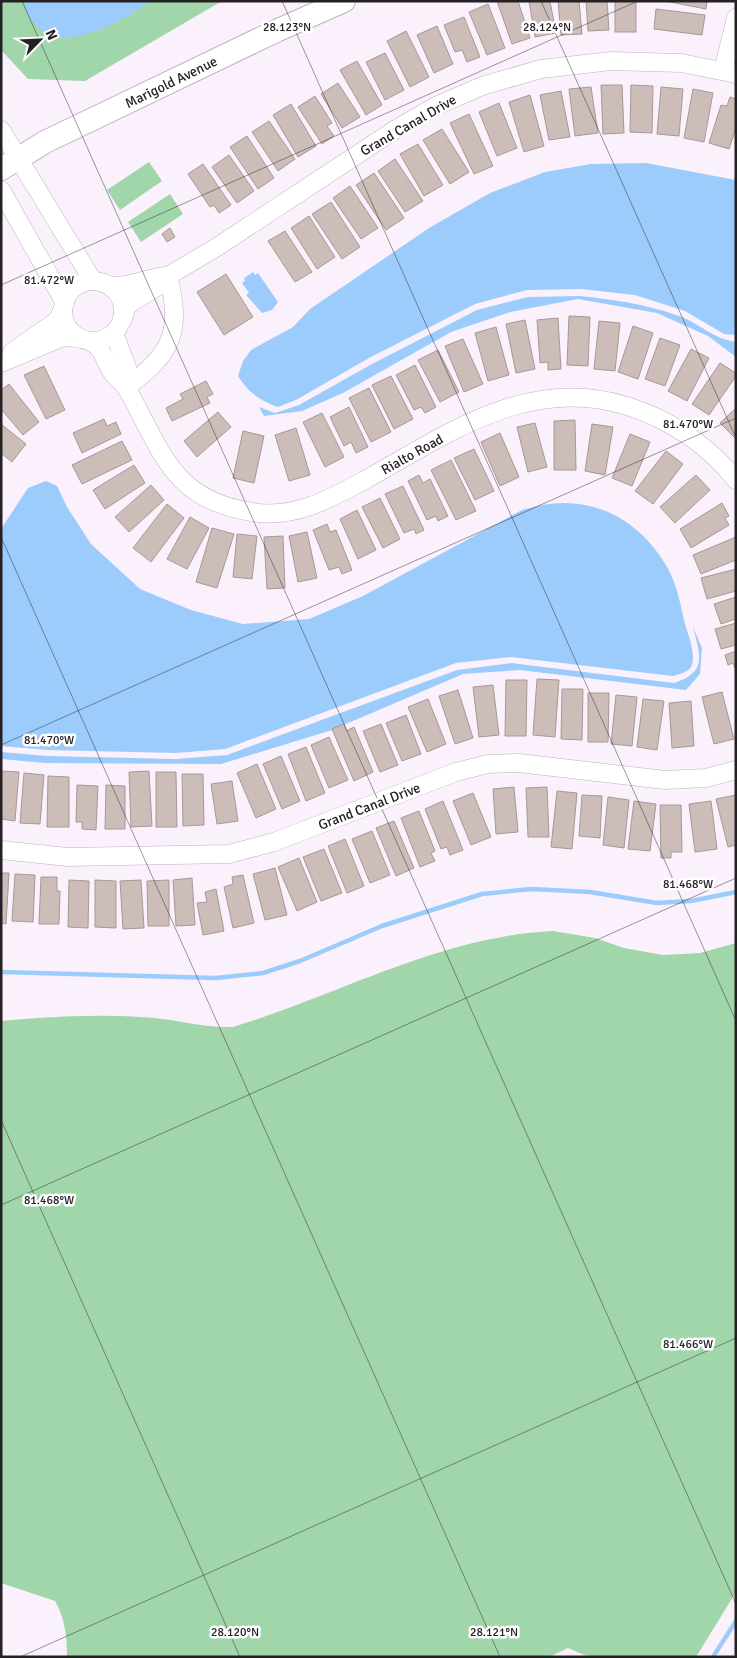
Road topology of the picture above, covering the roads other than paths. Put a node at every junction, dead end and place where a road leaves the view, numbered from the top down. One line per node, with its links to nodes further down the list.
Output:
1 (344, 1): 5 (main road, Marigold Avenue)
2 (736, 18): 3 (street)
3 (729, 73): 7 (street, Grand Canal Drive)
4 (1, 130): 5 (street)
5 (10, 164): 8 (street)
6 (1, 190): 9 (street)
7 (168, 276): 8 (street, Grand Canal Drive); 10 (street, Grand Canal Drive); 13 (street)
8 (101, 283): 9 (street); 10 (street)
9 (64, 305): 11 (street); 12 (street)
10 (118, 327): 11 (street); 13 (street, Rialto Road)
11 (85, 340): 12 (street); 13 (street, Rialto Road)
12 (1, 362)
13 (126, 387): 14 (street, Rialto Road)
14 (736, 480)
15 (736, 770): 16 (street, Grand Canal Drive)
16 (1, 850)

